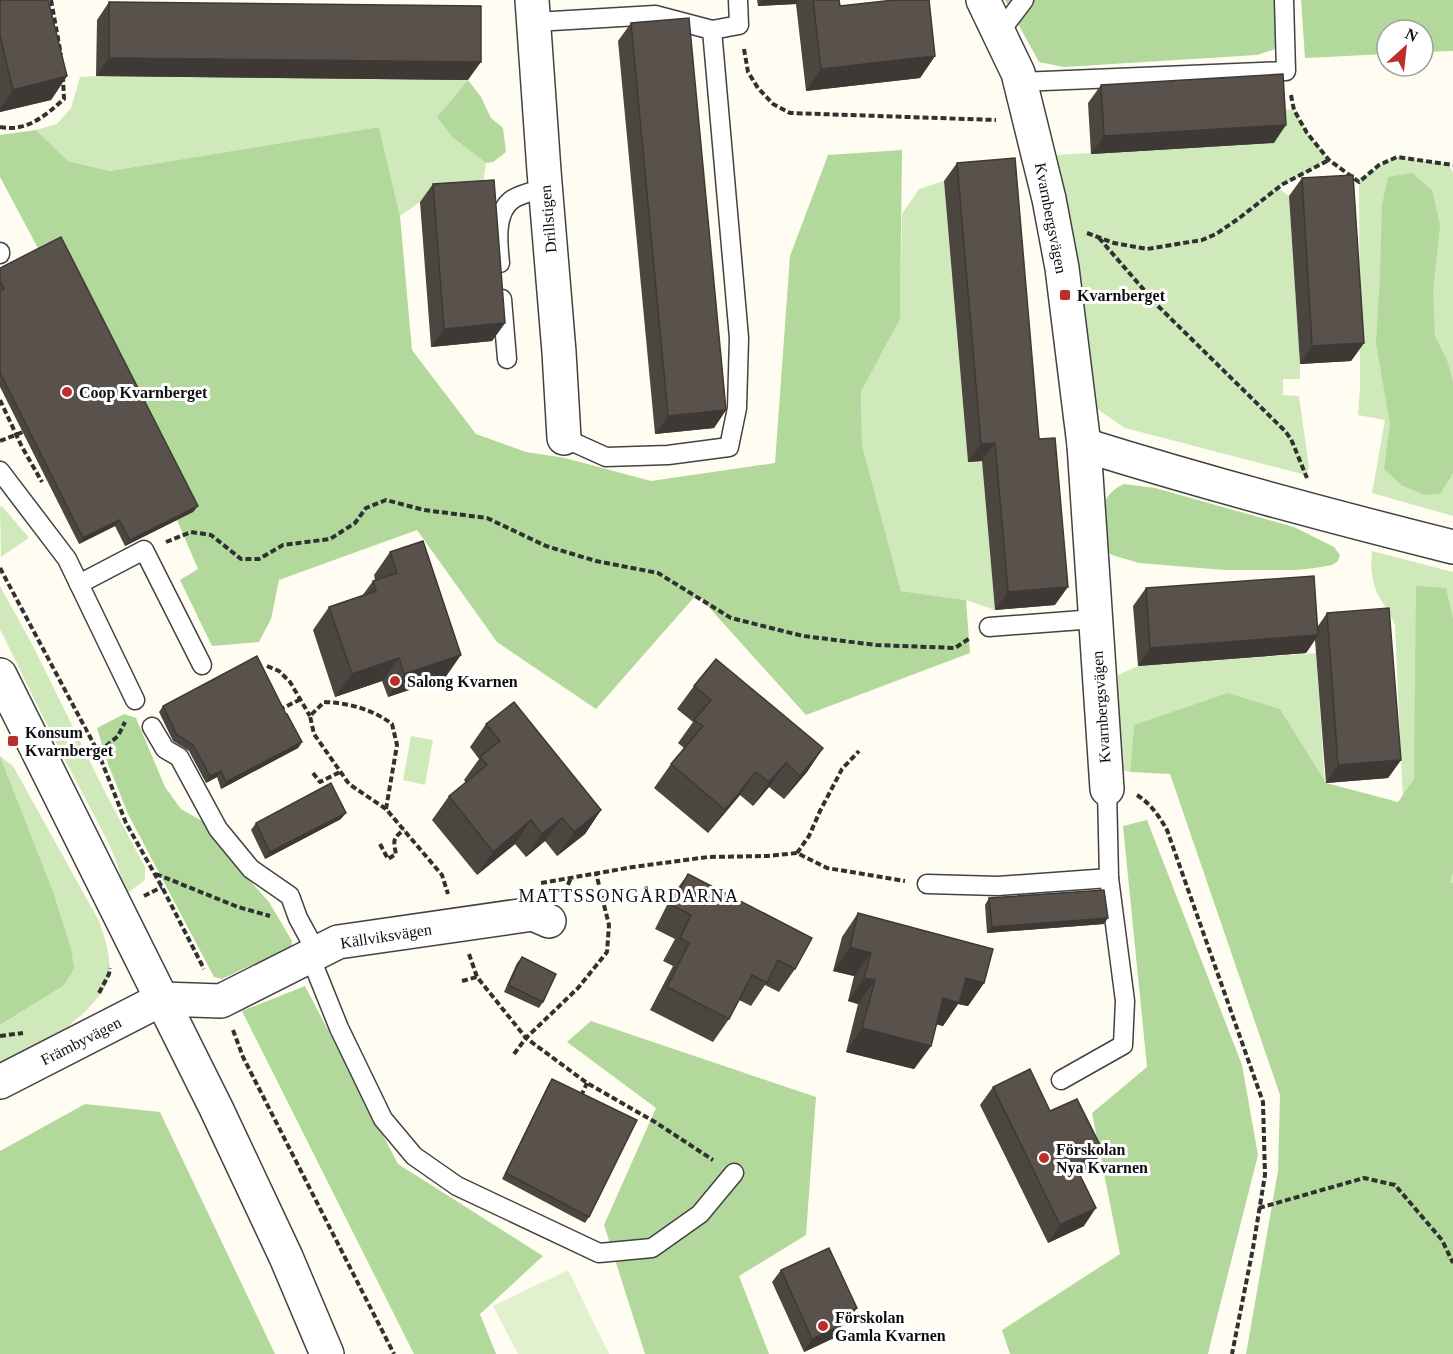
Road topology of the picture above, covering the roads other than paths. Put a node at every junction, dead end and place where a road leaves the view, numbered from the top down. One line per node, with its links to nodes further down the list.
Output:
1 (738, 0): 6 (lane)
2 (983, 0): 7 (street, Kvarnbergsvägen)
3 (1024, 0): 7 (lane)
4 (1284, 0): 8 (lane)
5 (534, 11): 6 (lane); 9 (street, Drillstigen)
6 (712, 30): 11 (lane)
7 (999, 33): 8 (street, Kvarnbergsvägen)
8 (1020, 82): 12 (street, Kvarnbergsvägen)
9 (546, 188): 10 (lane); 11 (street, Drillstigen)
10 (507, 359)
11 (564, 438)
12 (1084, 445): 14 (street); 16 (street, Kvarnbergsvägen)
13 (0, 471): 15 (lane)
14 (1453, 547)
15 (79, 584): 18 (lane); 20 (lane)
16 (1095, 619): 17 (lane); 22 (street, Kvarnbergsvägen)
17 (989, 627)
18 (202, 665)
19 (0, 675): 27 (street)
20 (135, 700)
21 (152, 727): 26 (lane)
22 (1107, 789): 23 (lane)
23 (1109, 878): 24 (lane); 28 (lane)
24 (927, 884)
25 (549, 921): 26 (street, Källviksvägen)
26 (313, 955): 27 (street, Källviksvägen); 30 (lane)
27 (162, 999): 29 (street, Främbyvägen); 31 (street)
28 (1061, 1080)
29 (0, 1082)
30 (734, 1173)
31 (327, 1354)

